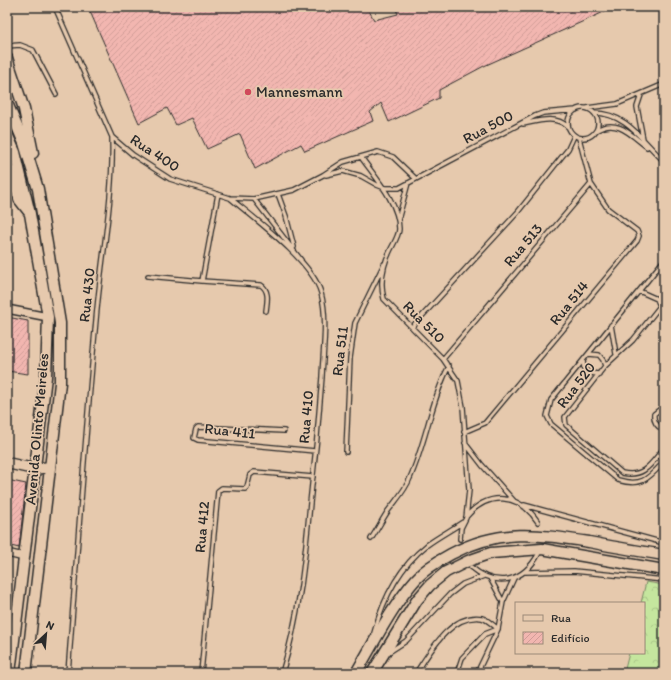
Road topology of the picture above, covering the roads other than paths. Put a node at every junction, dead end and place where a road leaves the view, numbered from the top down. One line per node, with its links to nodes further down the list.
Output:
1 (55, 7): 16 (lane, Rua 400)
2 (7, 46): 5 (lane)
3 (7, 58): 28 (main road, Avenida Olinto Meireles)
4 (664, 84): 6 (lane)
5 (56, 94)
6 (642, 94): 8 (lane); 18 (lane)
7 (7, 103): 28 (main road, Avenida Olinto Meireles)
8 (584, 108): 9 (lane); 10 (lane)
9 (576, 110): 11 (lane, Rua 500); 12 (lane)
10 (594, 113): 13 (lane); 18 (lane)
11 (518, 125): 12 (lane); 24 (lane, Rua 500)
12 (568, 127): 15 (lane)
13 (597, 130): 17 (lane); 19 (lane)
14 (7, 134): 33 (main road, Avenida Olinto Meireles)
15 (574, 136): 17 (lane); 46 (lane)
16 (112, 137): 29 (lane, Rua 400); 96 (lane, Rua 430)
17 (579, 138): 26 (lane)
18 (644, 140): 19 (lane)
19 (654, 152): 22 (lane)
20 (361, 157): 23 (lane); 24 (lane); 27 (lane)
21 (7, 160): 33 (street, Avenida Olinto Meireles)
22 (664, 161)
23 (323, 175): 27 (lane); 30 (lane, Rua 400)
24 (416, 179): 25 (lane, Rua 500)
25 (408, 183): 27 (lane, Rua 500); 34 (lane, Rua 510)
26 (591, 184): 49 (lane, Rua 513); 57 (lane, Rua 514)
27 (385, 188): 34 (lane)
28 (38, 189): 68 (main road, Avenida Olinto Meireles)
29 (218, 194): 31 (lane, Rua 400); 40 (lane)
30 (278, 194): 32 (lane, Rua 400); 35 (lane)
31 (230, 198): 32 (lane, Rua 400); 38 (lane, Rua 410)
32 (254, 199): 35 (lane)
33 (30, 214): 44 (main road, Avenida Olinto Meireles)
34 (398, 220): 36 (lane, Rua 510)
35 (294, 250): 38 (lane)
36 (386, 260): 46 (lane, Rua 510); 62 (lane, Rua 511)
37 (664, 260): 41 (lane, Rua 520)
38 (308, 270): 61 (lane, Rua 410)
39 (148, 276): 40 (lane)
40 (202, 281): 43 (lane)
41 (639, 291): 45 (lane, Rua 520); 48 (lane, Rua 520)
42 (7, 309): 44 (street)
43 (266, 311)
44 (48, 317): 69 (main road, Avenida Olinto Meireles)
45 (611, 325): 47 (lane, Rua 520); 48 (lane)
46 (412, 327): 49 (lane, Rua 510)
47 (589, 354): 50 (lane, Rua 520); 52 (lane)
48 (616, 354): 52 (lane, Rua 520)
49 (443, 359): 51 (lane, Rua 510)
50 (583, 360): 53 (lane); 63 (lane, Rua 520)
51 (449, 366): 57 (lane, Rua 510); 75 (lane)
52 (605, 366): 53 (lane, Rua 520)
53 (599, 374): 59 (lane, Rua 520)
54 (664, 406): 56 (lane)
55 (284, 431): 61 (lane, Rua 411)
56 (664, 431)
57 (464, 432): 58 (lane, Rua 510)
58 (465, 442): 71 (lane); 73 (lane, Rua 510)
59 (592, 448): 63 (lane); 64 (lane, Rua 520)
60 (664, 448): 64 (lane, Rua 520)
61 (315, 452): 70 (lane, Rua 410)
62 (346, 452)
63 (586, 454): 65 (lane, Rua 520)
64 (600, 455): 65 (lane)
65 (594, 461): 66 (lane, Rua 520)
66 (664, 462)
67 (7, 464): 69 (main road)
68 (50, 467): 69 (main road); 95 (main road, Avenida Olinto Meireles)
69 (34, 469): 81 (main road, Avenida Olinto Meireles)
70 (313, 477): 97 (lane, Rua 412); 98 (lane, Rua 410)
71 (514, 501): 72 (lane); 73 (lane)
72 (524, 506): 74 (lane); 77 (lane)
73 (465, 520): 76 (lane, Rua 510); 92 (lane)
74 (538, 522)
75 (371, 539)
76 (460, 539)
77 (664, 542)
78 (7, 553): 81 (street)
79 (539, 553): 84 (lane)
80 (664, 555): 92 (main road)
81 (24, 557): 91 (main road, Avenida Olinto Meireles)
82 (470, 567): 85 (lane)
83 (664, 570): 93 (main road)
84 (525, 572): 87 (lane); 88 (lane)
85 (484, 576): 86 (lane); 93 (lane)
86 (490, 578): 87 (lane); 89 (lane)
87 (514, 578): 89 (lane)
88 (664, 580)
89 (503, 602): 90 (lane)
90 (498, 628): 101 (lane); 102 (lane); 103 (lane)
91 (10, 645): 94 (main road, Avenida Olinto Meireles)
92 (369, 651): 99 (main road)
93 (382, 656): 100 (main road)
94 (10, 673)
95 (26, 673)
96 (68, 673)
97 (201, 673)
98 (282, 673)
99 (356, 673)
100 (372, 673)
101 (416, 673)
102 (457, 673)
103 (477, 673)

